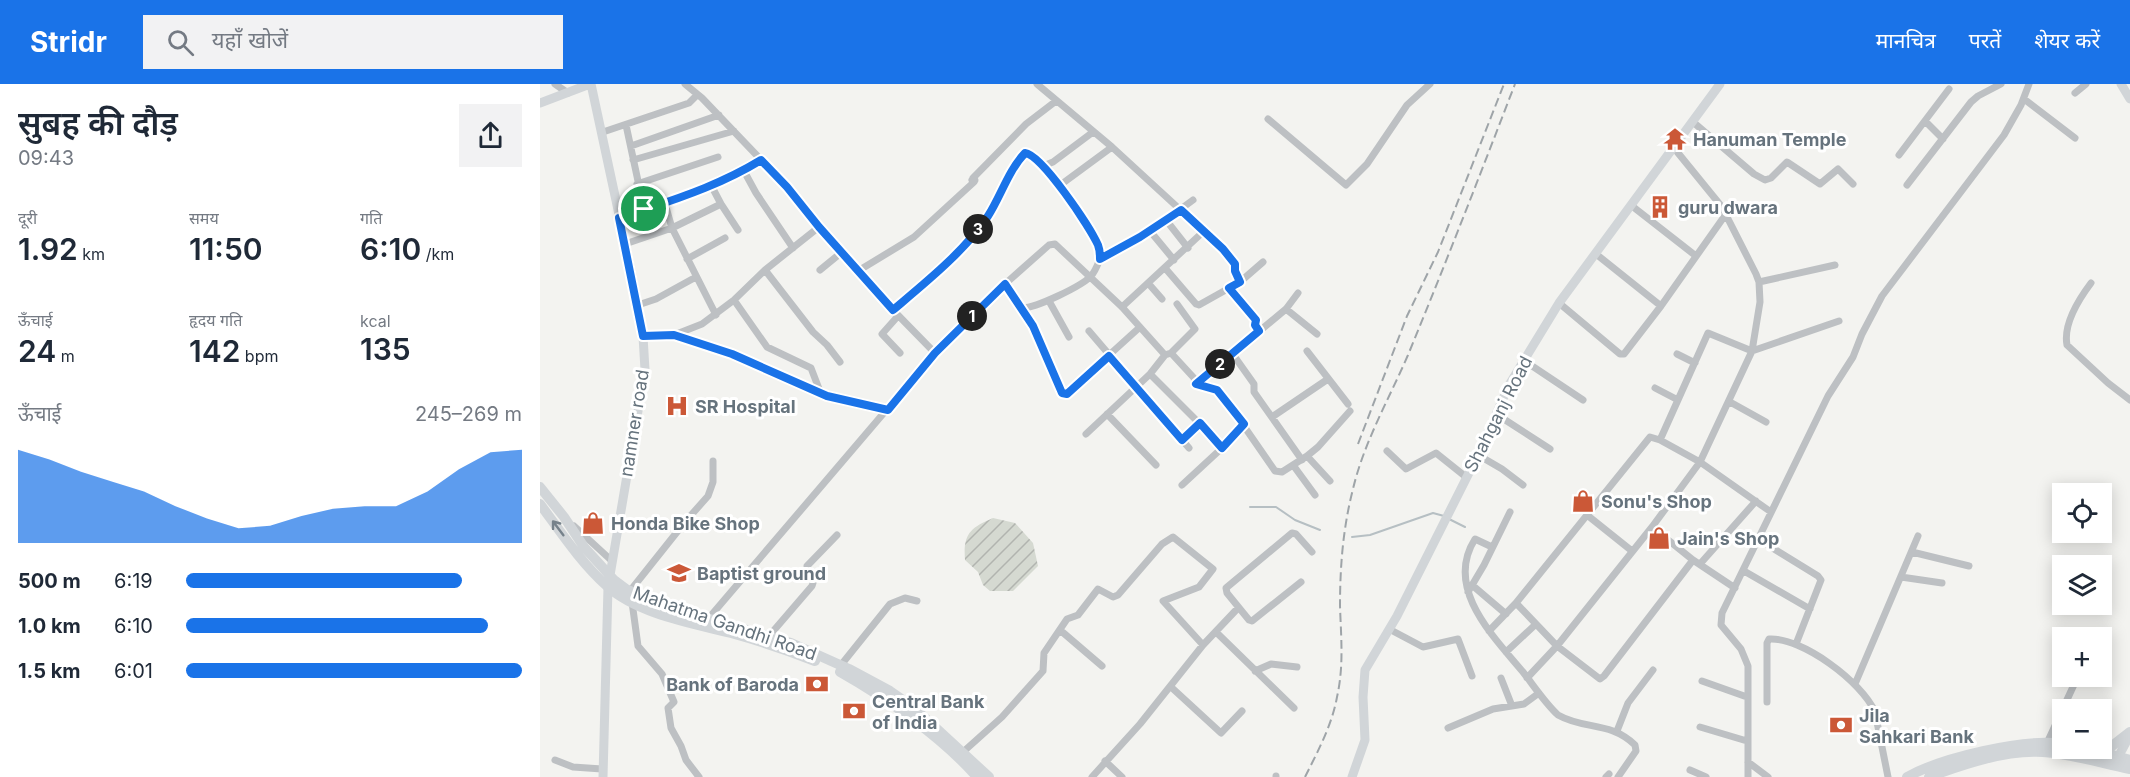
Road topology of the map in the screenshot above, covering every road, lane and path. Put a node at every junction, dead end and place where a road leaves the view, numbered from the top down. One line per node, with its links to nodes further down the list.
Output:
1 (555, 84): 12 (street)
2 (591, 84): 12 (main road); 25 (main road, namner road)
3 (685, 84): 14 (street)
4 (1037, 84): 17 (street)
5 (1430, 84): 20 (street)
6 (1720, 84): 22 (main road, Shahganj Road)
7 (2001, 84): 28 (street)
8 (2029, 84): 15 (street)
9 (2086, 84): 13 (street)
10 (2121, 84): 16 (main road)
11 (1950, 89): 21 (street)
12 (568, 93): 18 (main road)
13 (2075, 93)
14 (696, 94): 19 (street); 23 (street)
15 (2024, 99): 27 (street); 152 (street)
16 (2130, 99)
17 (1056, 101): 26 (street); 72 (street)
18 (540, 103)
19 (719, 115): 24 (street); 29 (street)
20 (1268, 119)
21 (1925, 121): 28 (street); 32 (street)
22 (1692, 122): 31 (main road, Shahganj Road); 39 (street)
23 (626, 125): 25 (street); 29 (street)
24 (734, 131): 34 (street); 35 (street)
25 (603, 132): 50 (main road, namner road)
26 (1093, 132): 30 (street); 36 (street)
27 (2075, 138)
28 (1943, 139): 41 (street)
29 (631, 146): 34 (street)
30 (1112, 147): 42 (street); 48 (street)
31 (1674, 148): 46 (main road, Shahganj Road); 49 (street)
32 (1899, 155)
33 (718, 157): 38 (street)
34 (633, 160): 38 (street)
35 (761, 160): 37 (street); 52 (street)
36 (1043, 166): 42 (street); 92 (street)
37 (744, 171): 40 (street); 59 (street)
38 (637, 184): 47 (street)
39 (1853, 184)
40 (711, 185): 44 (street); 45 (street)
41 (1907, 185)
42 (1059, 186): 65 (street)
43 (1193, 200): 48 (street)
44 (665, 204): 47 (street); 53 (street)
45 (721, 204): 53 (street); 54 (street)
46 (1632, 206): 62 (main road, Shahganj Road); 63 (street)
47 (644, 209): 50 (street)
48 (1181, 210): 51 (street); 56 (street)
49 (1726, 214): 63 (street); 76 (street)
50 (619, 218): 58 (main road, namner road)
51 (1166, 220): 55 (street); 60 (street)
52 (819, 227): 59 (street); 61 (street)
53 (672, 228): 58 (street); 64 (street)
54 (738, 230)
55 (1150, 231): 65 (street); 66 (street)
56 (1203, 232): 60 (street); 75 (street)
57 (725, 238): 64 (street)
58 (625, 244): 87 (main road, namner road)
59 (793, 248): 70 (street)
60 (1188, 248): 66 (street)
61 (842, 252): 71 (street); 72 (street)
62 (1596, 254): 85 (main road, Shahganj Road); 89 (street)
63 (1696, 256): 89 (street)
64 (687, 259): 74 (street)
65 (1100, 259): 73 (street)
66 (1174, 260): 69 (street)
67 (1263, 262): 75 (street)
68 (1835, 264): 76 (street)
69 (1165, 268): 77 (street); 80 (street)
70 (765, 270): 83 (street); 111 (street)
71 (820, 270)
72 (858, 271): 92 (street)
73 (1090, 276): 79 (street); 84 (street); 88 (street)
74 (696, 277): 87 (street); 93 (street)
75 (1240, 282): 80 (street)
76 (1759, 282): 103 (street)
77 (1148, 283): 82 (street); 88 (street)
78 (2091, 283): 121 (street)
79 (1005, 284): 90 (street); 105 (street)
80 (1229, 288): 97 (street)
81 (1298, 293): 91 (street)
82 (1162, 298)
83 (734, 300): 93 (street); 118 (street)
84 (1049, 301): 90 (street); 101 (street)
85 (1559, 303): 89 (street); 110 (main road, Shahganj Road)
86 (1177, 304): 107 (street)
87 (638, 305): 100 (main road, namner road)
88 (1122, 306): 95 (street)
89 (1661, 306)
90 (1022, 308): 109 (street)
91 (1286, 309): 97 (street); 98 (street)
92 (896, 313): 104 (street); 105 (street)
93 (716, 315): 99 (street)
94 (1839, 321): 103 (street)
95 (1140, 327): 107 (street); 109 (street)
96 (1089, 331): 109 (street)
97 (1259, 331): 106 (street)
98 (1317, 334)
99 (674, 335): 100 (street); 118 (street)
100 (643, 336): 163 (main road, namner road)
101 (1069, 337)
102 (1307, 351): 114 (street)
103 (1752, 351): 112 (street); 122 (street)
104 (900, 353)
105 (935, 353): 123 (street)
106 (1232, 353): 115 (street); 126 (street)
107 (1168, 354): 113 (street); 115 (street)
108 (1677, 354): 112 (street)
109 (1109, 356): 116 (street)
110 (1523, 360): 119 (street); 125 (main road, Shahganj Road)
111 (840, 362)
112 (1695, 363): 120 (street)
113 (1150, 374): 116 (street); 128 (street)
114 (1328, 379): 126 (street); 138 (street)
115 (1196, 384): 129 (street)
116 (1136, 386): 124 (street); 131 (street)
117 (1655, 388): 120 (street)
118 (822, 394): 123 (street)
119 (1583, 400)
120 (1678, 400): 132 (street)
121 (2130, 400)
122 (1730, 402): 127 (street); 140 (street)
123 (888, 410): 179 (street)
124 (1107, 414): 130 (street); 141 (street)
125 (1496, 414): 135 (street); 137 (main road, Shahganj Road)
126 (1272, 417): 138 (street)
127 (1766, 422)
128 (1200, 423): 131 (street); 134 (street)
129 (1244, 424): 134 (street); 142 (street)
130 (1086, 434)
131 (1182, 440): 133 (street)
132 (1660, 440): 140 (street); 154 (street)
133 (1189, 448)
134 (1222, 448): 145 (street)
135 (1550, 449)
136 (1387, 451): 143 (street)
137 (1478, 455): 143 (main road, Shahganj Road); 146 (street)
138 (1305, 458): 142 (street); 144 (street)
139 (713, 461): 173 (street)
140 (1700, 462): 149 (street); 155 (street)
141 (1156, 465)
142 (1293, 465): 148 (street)
143 (1466, 477): 181 (main road, Shahganj Road)
144 (1330, 481)
145 (1182, 484)
146 (1522, 485)
147 (540, 487): 153 (highway, Mahatma Gandhi Road)
148 (1315, 495)
149 (1756, 501): 152 (street); 164 (street)
150 (540, 504): 168 (highway, Mahatma Gandhi Road, one-way to 150)
151 (1510, 512): 159 (street)
152 (1770, 512): 158 (street)
153 (562, 515): 163 (street); 168 (highway, Mahatma Gandhi Road)
154 (1587, 515): 160 (street); 175 (street)
155 (1652, 527): 160 (street); 164 (street)
156 (837, 535): 185 (street)
157 (1918, 536): 162 (street)
158 (1758, 539): 166 (street); 177 (street)
159 (1492, 547): 172 (street); 172 (street)
160 (1632, 551): 188 (street)
161 (1312, 552): 176 (street)
162 (1912, 552): 165 (street); 167 (street)
163 (612, 561): 168 (main road, namner road)
164 (1696, 562): 171 (street); 188 (street)
165 (1969, 566)
166 (1744, 571): 171 (street); 177 (street)
167 (1901, 578): 170 (street); 199 (street)
168 (609, 581): 173 (highway, Mahatma Gandhi Road); 222 (main road, namner road)
169 (1301, 582): 176 (street)
170 (1942, 583)
171 (1735, 588): 203 (street)
172 (1470, 589): 178 (street); 183 (street)
173 (631, 596): 179 (highway, Mahatma Gandhi Road); 223 (street); 224 (highway, Mahatma Gandhi Road)
174 (917, 601): 190 (street)
175 (1516, 603): 178 (street); 180 (street)
176 (1238, 608): 184 (street)
177 (1810, 609): 186 (street)
178 (1506, 614): 183 (street)
179 (708, 619): 185 (highway, Mahatma Gandhi Road)
180 (1536, 624): 188 (street); 189 (street)
181 (1389, 629): 195 (street); 228 (main road, Shahganj Road)
182 (1060, 630): 187 (street); 191 (street); 216 (street)
183 (1489, 631): 189 (street)
184 (1216, 632): 187 (street); 194 (street)
185 (769, 636): 190 (highway, Mahatma Gandhi Road)
186 (1796, 644): 199 (street); 204 (street)
187 (1203, 645): 200 (street)
188 (1557, 646): 197 (street)
189 (1506, 652): 197 (street)
190 (841, 665): 216 (highway, Mahatma Gandhi Road)
191 (1102, 666)
192 (1297, 666): 194 (street)
193 (1653, 670): 210 (street)
194 (1255, 671): 206 (street)
195 (1473, 676)
196 (1501, 678): 205 (street)
197 (1527, 678): 202 (street)
198 (1702, 681): 203 (street)
199 (1856, 684): 233 (street)
200 (1171, 687): 207 (street); 218 (street)
201 (2073, 687): 213 (street)
202 (1539, 693): 205 (street); 210 (street)
203 (1748, 696): 212 (street)
204 (1767, 702)
205 (1512, 706): 209 (street)
206 (1294, 708)
207 (1242, 711)
208 (1700, 727): 212 (street)
209 (1448, 728)
210 (1617, 731): 229 (street)
211 (2130, 733): 215 (highway); 219 (main road)
212 (1747, 741): 220 (street)
213 (2047, 743): 214 (highway); 234 (highway)
214 (2052, 743)
215 (2112, 746)
216 (963, 752): 225 (highway, Mahatma Gandhi Road)
217 (555, 760): 222 (street)
218 (1105, 761): 226 (street); 227 (street)
219 (2124, 761): 235 (highway)
220 (1748, 762): 231 (street); 232 (street)
221 (1690, 770): 230 (street)
222 (603, 773)
223 (699, 777)
224 (977, 777)
225 (988, 777)
226 (1092, 777)
227 (1122, 777)
228 (1352, 777)
229 (1618, 777)
230 (1706, 777)
231 (1748, 777)
232 (1768, 777)
233 (1888, 777)
234 (1907, 777)
235 (1929, 777)

